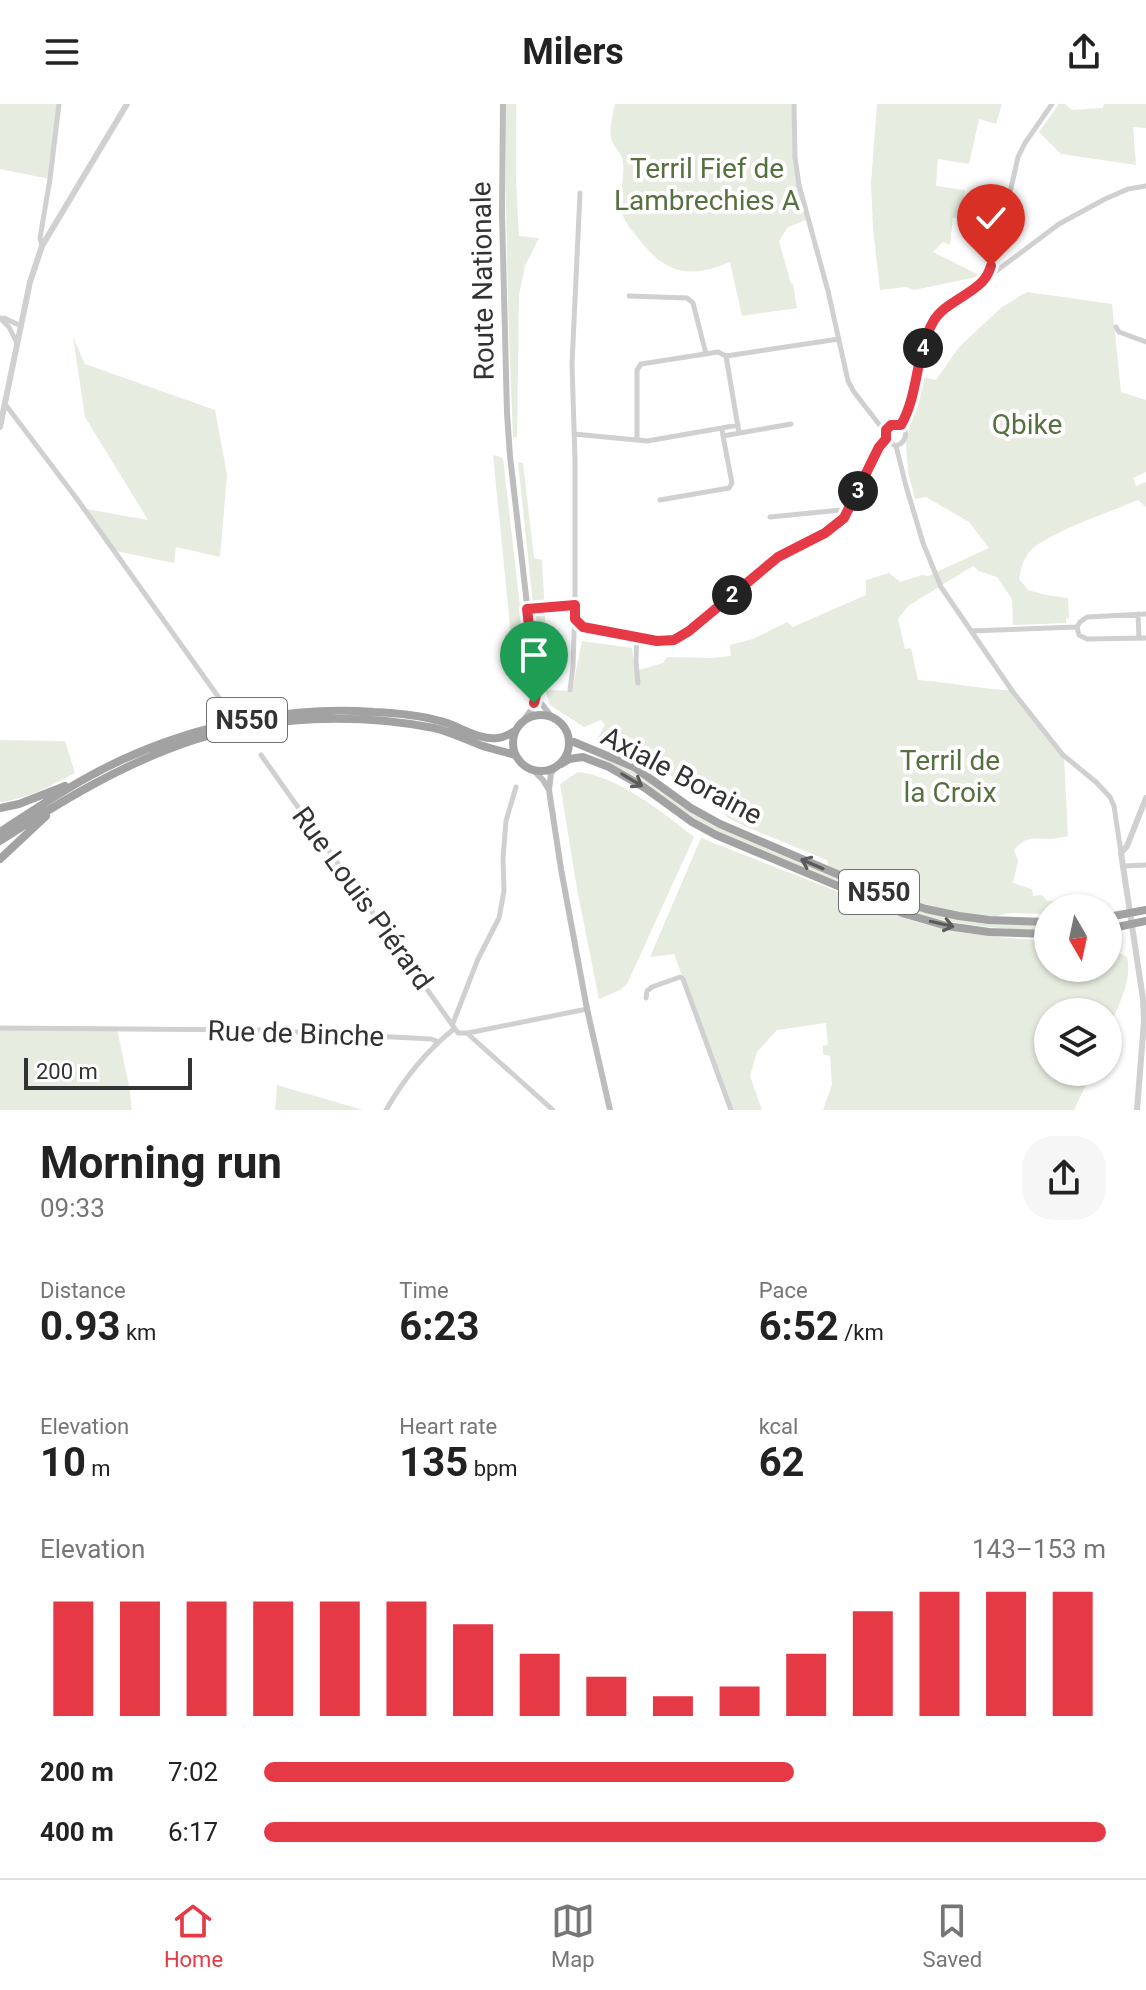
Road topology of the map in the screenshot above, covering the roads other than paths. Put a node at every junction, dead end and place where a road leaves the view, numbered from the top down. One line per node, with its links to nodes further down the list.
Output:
1 (59, 104): 8 (street)
2 (127, 104): 8 (street)
3 (503, 104): 36 (main road, Route Nationale)
4 (794, 104): 15 (street)
5 (1052, 104): 9 (street)
6 (1146, 186): 9 (street)
7 (580, 193): 27 (street)
8 (42, 246): 14 (street)
9 (984, 281): 23 (street)
10 (629, 296): 18 (street)
11 (0, 317): 12 (street); 14 (street)
12 (9, 327): 14 (street); 17 (street)
13 (1116, 327): 16 (street)
14 (21, 328): 17 (street)
15 (839, 339): 19 (street); 28 (street)
16 (1146, 342)
17 (17, 343): 20 (street)
18 (706, 354): 19 (street); 30 (street)
19 (726, 356): 22 (street)
20 (5, 404): 24 (street); 47 (street)
21 (791, 424): 26 (street)
22 (738, 425): 25 (street); 26 (street)
23 (901, 425): 28 (street); 31 (street)
24 (0, 427)
25 (722, 428): 29 (street); 30 (street)
26 (739, 433): 29 (street)
27 (574, 434): 30 (street); 35 (street)
28 (886, 435): 31 (street); 33 (street)
29 (723, 436): 32 (street)
30 (637, 440)
31 (896, 446): 41 (street)
32 (660, 500)
33 (849, 511): 34 (street); 42 (street)
34 (770, 517)
35 (575, 605): 36 (street); 39 (street)
36 (527, 609): 46 (main road, Route Nationale)
37 (1138, 614): 38 (street); 40 (street); 43 (street)
38 (1146, 614)
39 (575, 619): 42 (street); 45 (street)
40 (1077, 627): 41 (street); 43 (street)
41 (970, 631): 64 (street)
42 (637, 638): 44 (street)
43 (1142, 638)
44 (638, 683)
45 (570, 690)
46 (537, 692): 48 (main road); 49 (main road)
47 (222, 702)
48 (552, 717): 49 (highway); 51 (highway)
49 (523, 721): 50 (highway)
50 (515, 731): 53 (highway); 56 (highway, N550)
51 (569, 740): 54 (highway); 70 (highway, Axiale Boraine / N550, one-way to 51)
52 (261, 755): 77 (street, Rue Louis Piérard)
53 (515, 755): 55 (highway, N550); 59 (highway, N550)
54 (558, 766): 55 (highway, N550); 58 (main road); 73 (highway, Axiale Boraine / N550, one-way to 73)
55 (534, 771): 58 (main road)
56 (88, 777): 61 (highway); 62 (highway, N550)
57 (516, 787): 77 (street)
58 (549, 790): 75 (main road)
59 (73, 795): 63 (highway, N550); 65 (highway)
60 (1146, 798): 64 (street)
61 (0, 808)
62 (0, 832)
63 (0, 841)
64 (1121, 853): 67 (street)
65 (0, 859)
66 (1146, 865): 67 (street)
67 (1124, 866): 84 (street)
68 (1144, 910): 69 (highway)
69 (1122, 914)
70 (1034, 922)
71 (1144, 922): 72 (highway)
72 (1122, 927)
73 (1034, 934)
74 (646, 998): 83 (street)
75 (587, 1009): 78 (street); 82 (main road)
76 (0, 1028): 79 (street, Rue de Binche)
77 (455, 1028): 78 (street); 79 (street)
78 (468, 1033): 81 (street)
79 (440, 1041): 80 (street)
80 (386, 1110)
81 (553, 1110)
82 (610, 1110)
83 (731, 1110)
84 (1137, 1110)

